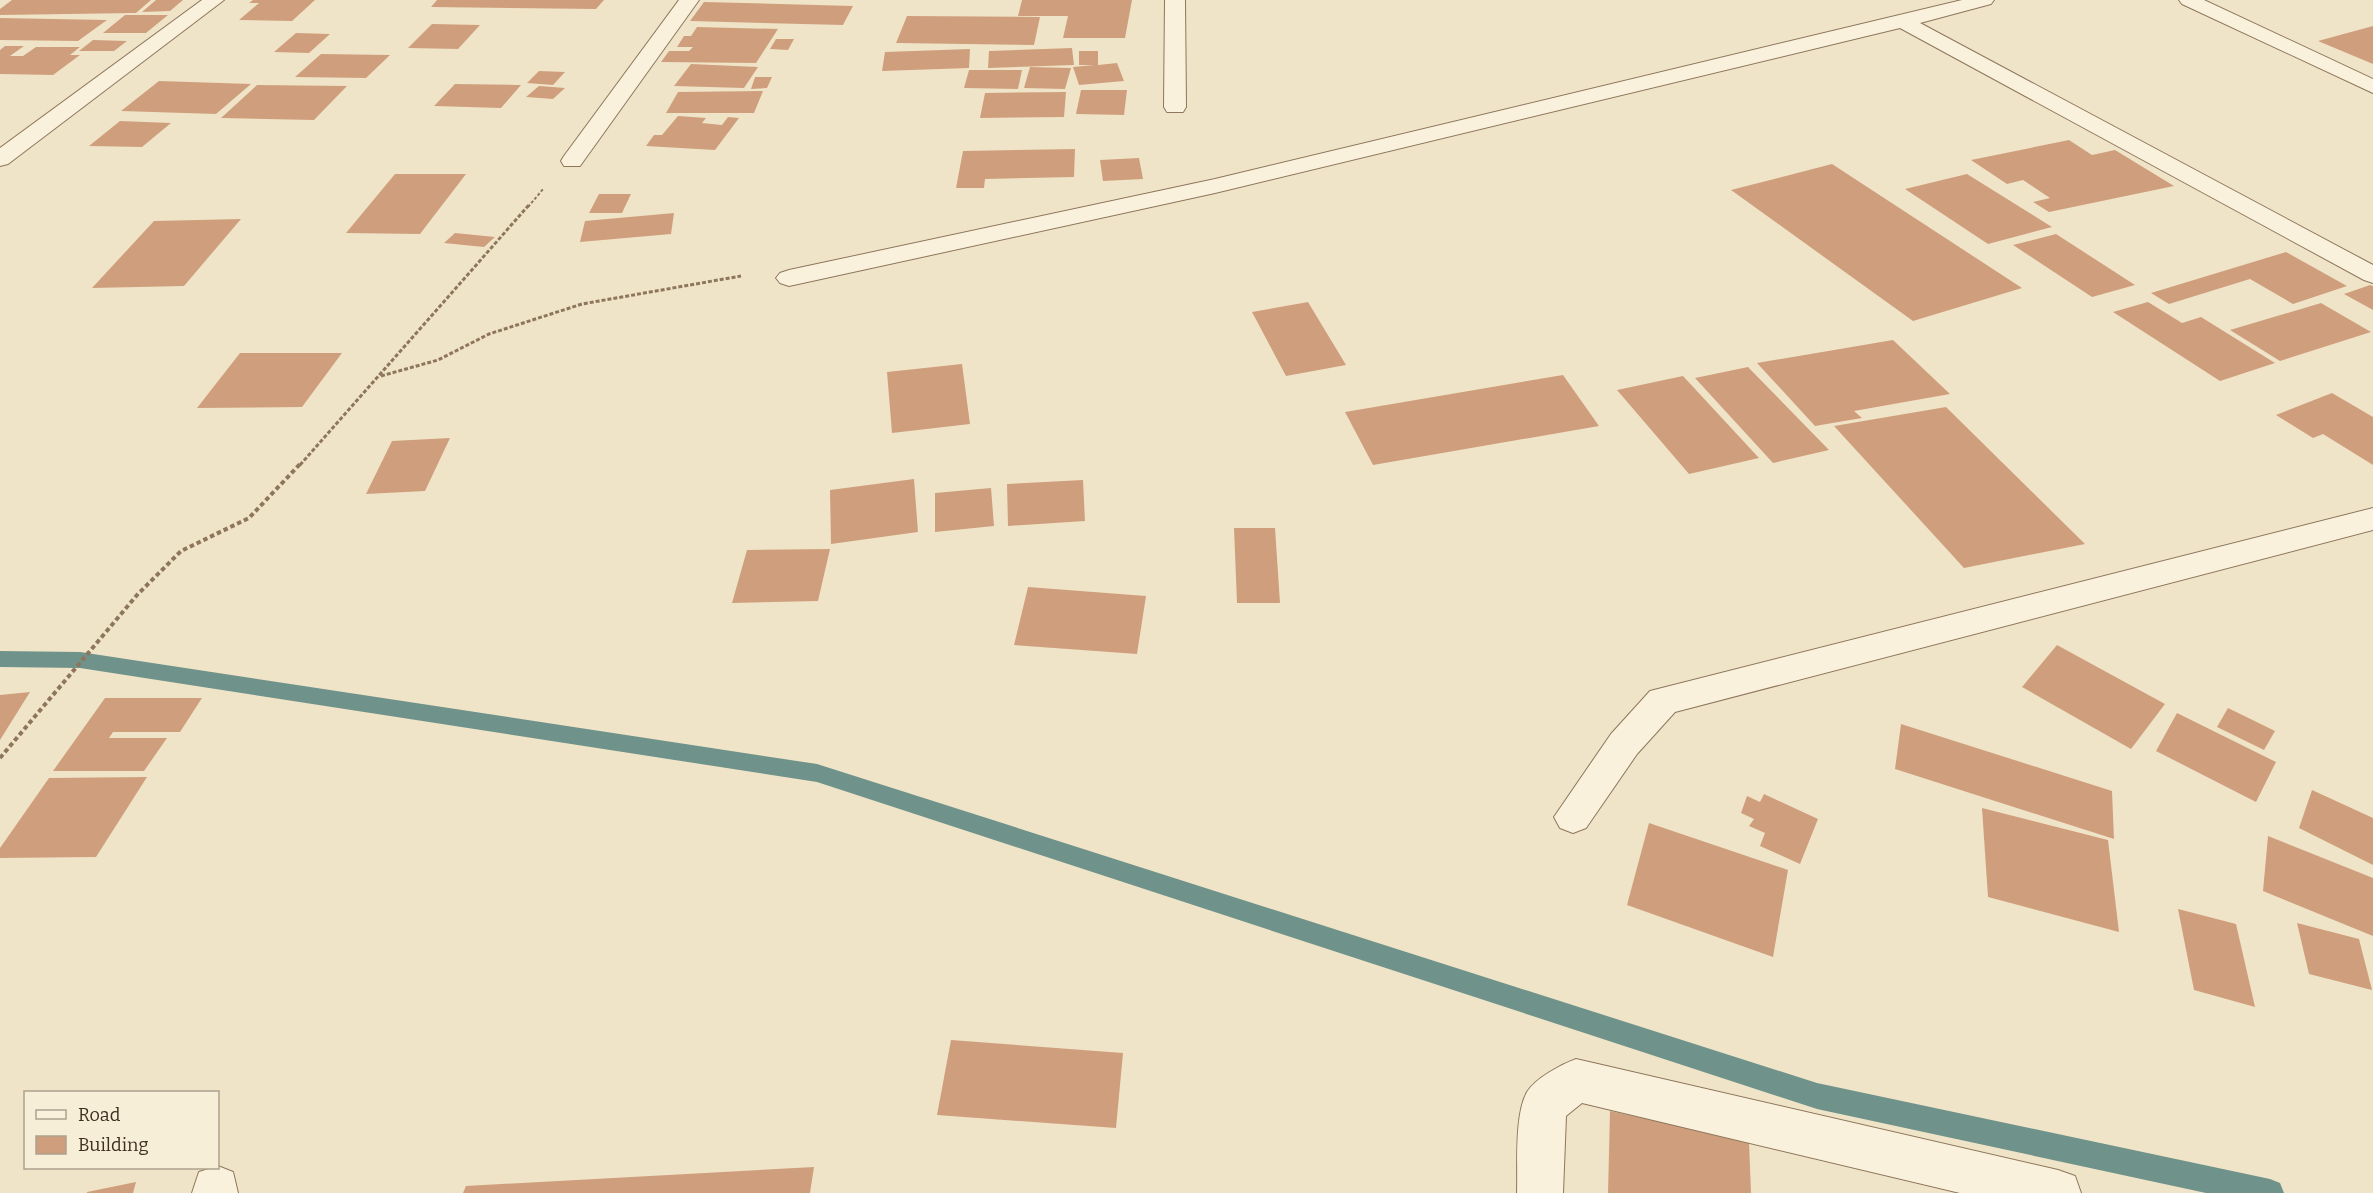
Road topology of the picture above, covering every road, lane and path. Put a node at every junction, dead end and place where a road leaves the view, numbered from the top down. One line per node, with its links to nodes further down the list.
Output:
1 (214, 0): 9 (street)
2 (689, 0): 10 (street)
3 (1175, 0): 8 (street)
4 (1983, 0): 6 (street)
5 (2189, 0): 7 (street)
6 (1903, 22): 11 (street); 12 (street)
7 (2373, 87)
8 (1175, 107)
9 (0, 159)
10 (572, 161): 13 (path)
11 (2373, 275)
12 (789, 278): 13 (path)
13 (380, 376): 15 (path)
14 (2373, 519): 17 (street)
15 (137, 595): 16 (path)
16 (0, 758)
17 (1573, 818)
18 (1540, 1193): 19 (street)
19 (2058, 1193)

